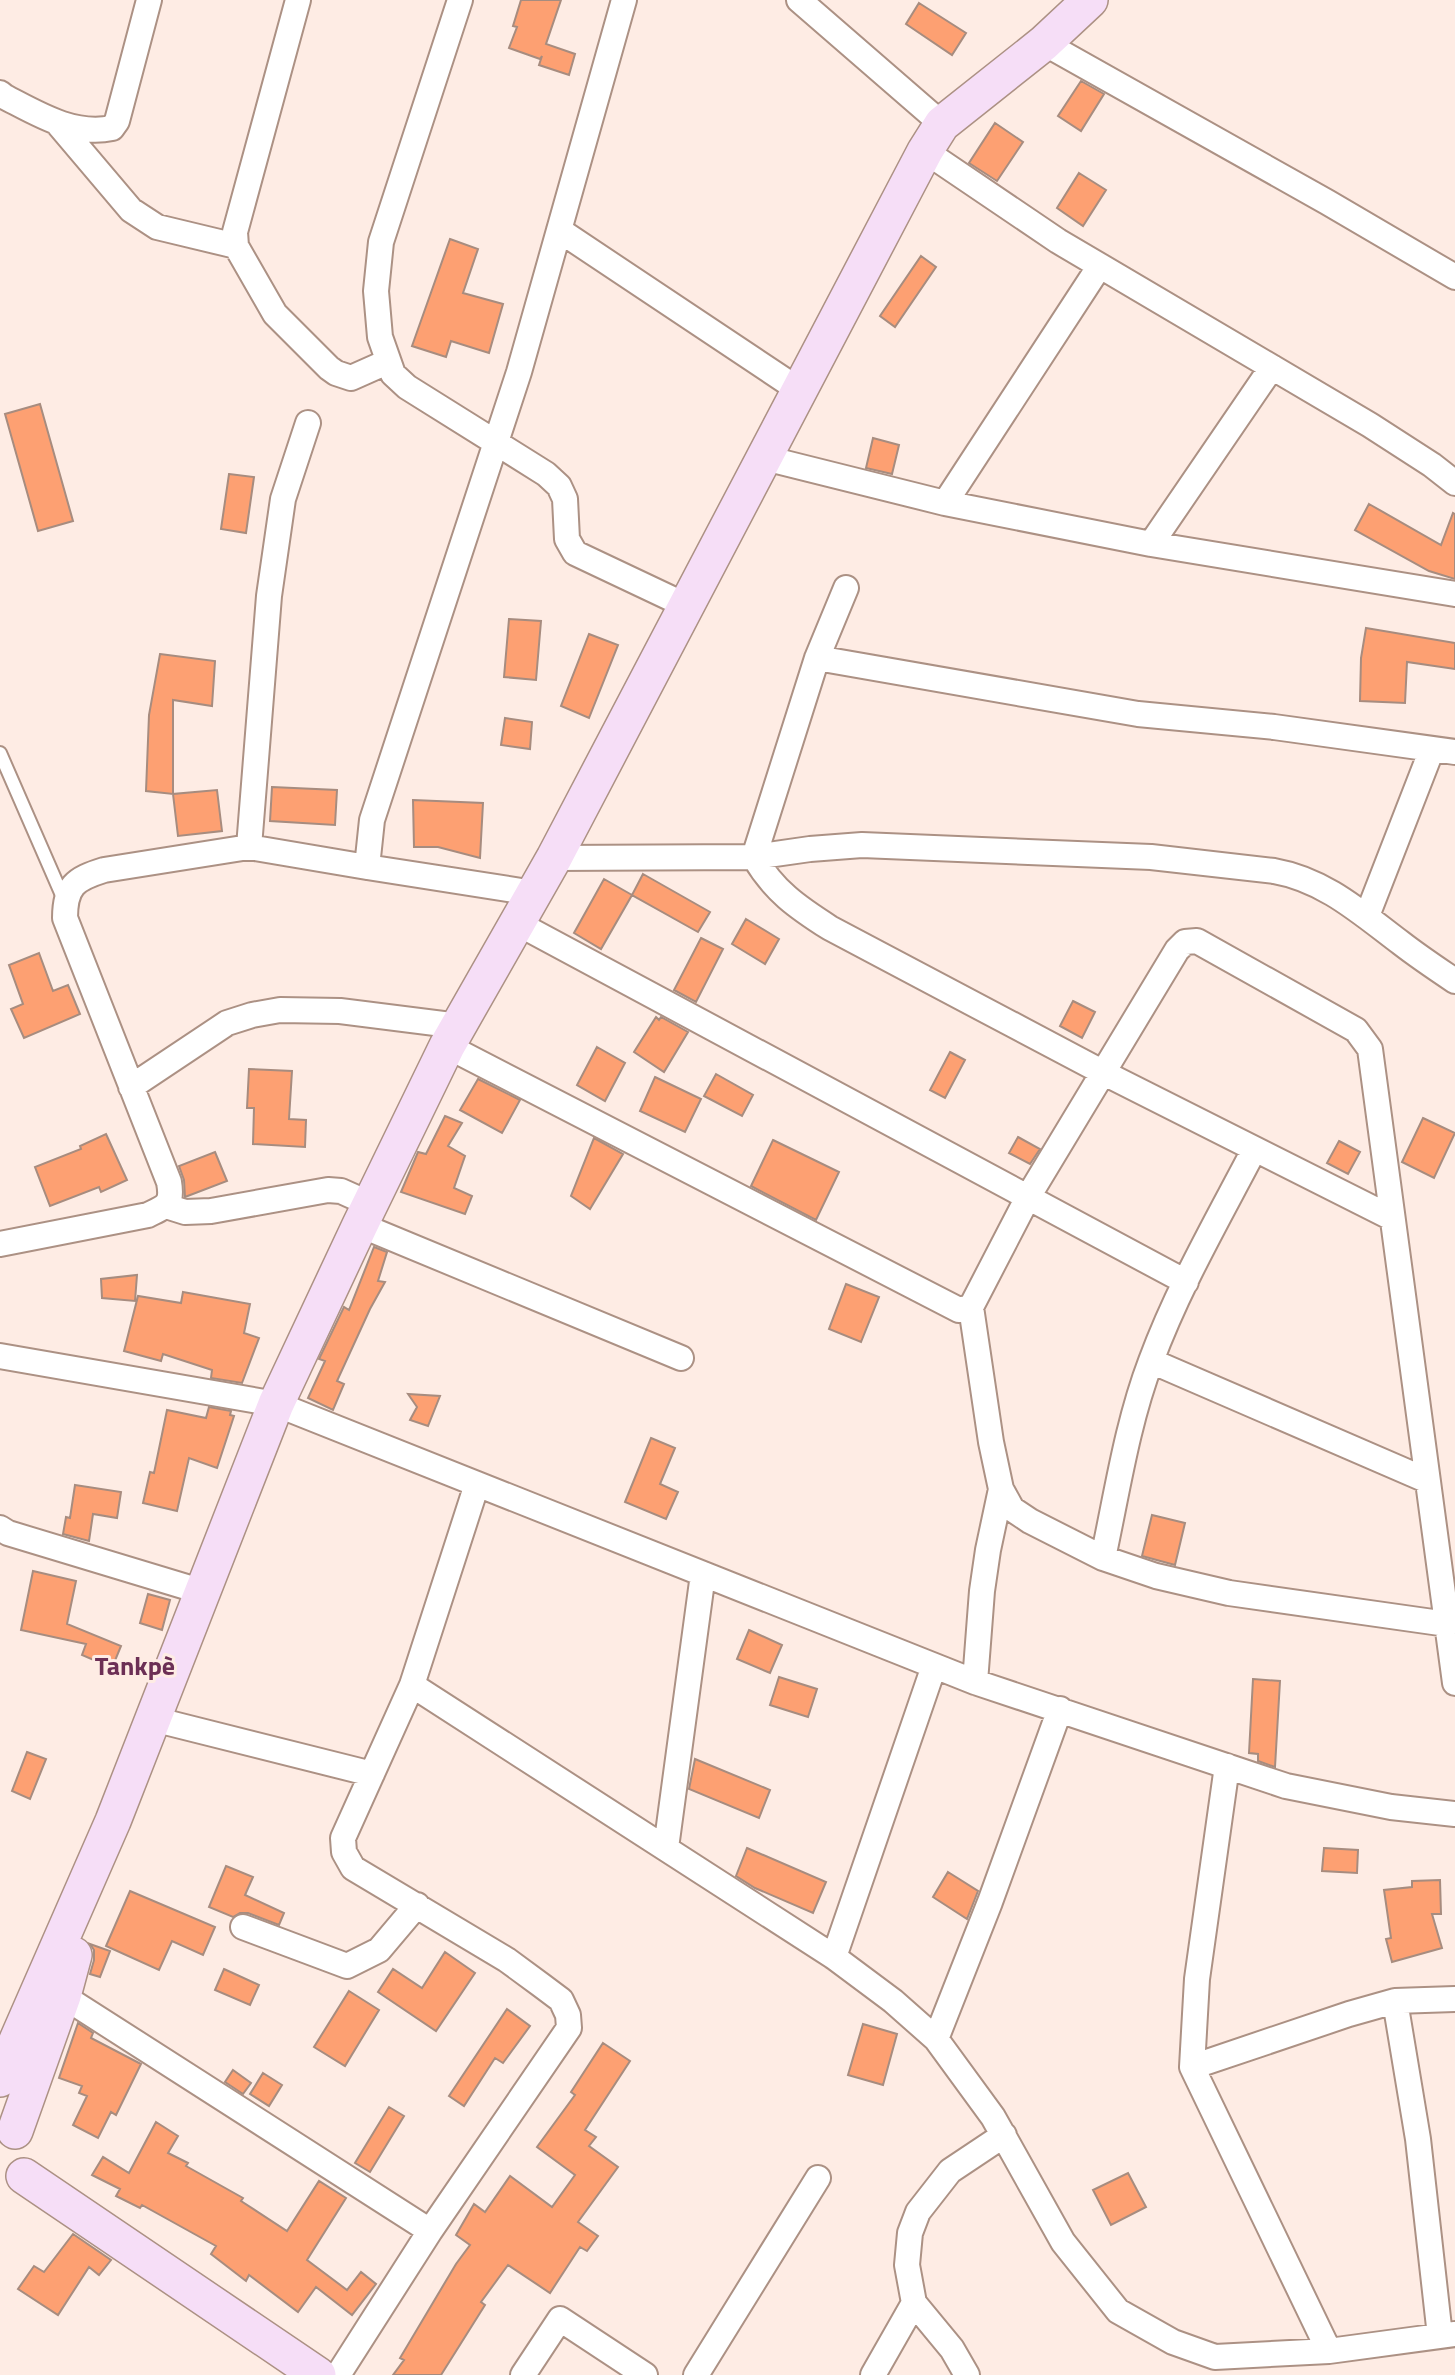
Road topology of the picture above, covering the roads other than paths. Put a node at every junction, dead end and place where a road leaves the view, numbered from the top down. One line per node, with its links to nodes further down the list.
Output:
1 (149, 0): 9 (street)
2 (298, 0): 12 (street)
3 (460, 0): 15 (street)
4 (624, 0): 11 (street)
5 (799, 0): 10 (street)
6 (1090, 0): 7 (street)
7 (1044, 43): 10 (street); 14 (street)
8 (0, 93): 9 (street)
9 (59, 125): 12 (street)
10 (934, 137): 13 (street); 17 (street)
11 (559, 230): 17 (street); 19 (street)
12 (236, 246): 15 (street)
13 (1100, 267): 16 (street); 22 (street)
14 (1455, 277)
15 (387, 362): 19 (street)
16 (1272, 367): 21 (street); 23 (street)
17 (799, 390): 20 (street)
18 (308, 423): 30 (street)
19 (495, 442): 26 (street); 33 (street)
20 (765, 458): 22 (street); 26 (street)
21 (1455, 483)
22 (945, 503): 23 (street)
23 (1151, 544): 25 (street)
24 (846, 588): 27 (street)
25 (1455, 594)
26 (687, 606): 32 (street)
27 (817, 658): 28 (street); 31 (street)
28 (1444, 750): 36 (street)
29 (0, 753): 34 (lane)
30 (250, 848): 33 (street); 34 (street)
31 (754, 857): 32 (street); 36 (street); 39 (street)
32 (554, 858): 35 (street)
33 (366, 867): 35 (street)
34 (65, 902): 40 (street)
35 (526, 908): 38 (street); 42 (street)
36 (1367, 916): 37 (street)
37 (1455, 981)
38 (453, 1036): 40 (street); 44 (street); 48 (street)
39 (1104, 1073): 41 (street); 42 (street); 45 (street)
40 (131, 1087): 43 (street)
41 (1254, 1150): 45 (street); 47 (street)
42 (1028, 1197): 47 (street); 48 (street)
43 (166, 1206): 44 (street); 46 (street)
44 (365, 1215): 50 (street); 52 (street)
45 (1391, 1218): 53 (street)
46 (0, 1244)
47 (1186, 1282): 51 (street)
48 (971, 1307): 55 (street)
49 (0, 1356): 52 (street)
50 (681, 1358)
51 (1151, 1361): 53 (street); 57 (street)
52 (276, 1404): 54 (street); 59 (street)
53 (1426, 1480): 60 (street)
54 (477, 1484): 58 (street); 64 (street)
55 (1001, 1489): 57 (street); 62 (street)
56 (3, 1538): 59 (street)
57 (1103, 1558): 60 (street)
58 (703, 1574): 61 (street); 71 (street)
59 (203, 1592): 66 (street)
60 (1447, 1624): 63 (street)
61 (934, 1666): 62 (street); 74 (street)
62 (975, 1682): 65 (street)
63 (1455, 1683)
64 (412, 1685): 68 (street); 71 (street)
65 (1059, 1709): 67 (street); 78 (street)
66 (153, 1719): 68 (street); 70 (street)
67 (1227, 1766): 69 (street); 79 (street)
68 (372, 1774): 72 (street)
69 (1455, 1814)
70 (113, 1821): 75 (street); 80 (street)
71 (666, 1848): 74 (street)
72 (417, 1905): 73 (street); 85 (street)
73 (243, 1927)
74 (834, 1957): 78 (street)
75 (63, 1996): 81 (street); 85 (street)
76 (1455, 1999): 77 (street)
77 (1395, 2001): 79 (street); 87 (street)
78 (936, 2039): 82 (street)
79 (1192, 2067): 88 (street)
80 (0, 2079)
81 (7, 2128): 84 (street)
82 (1004, 2135): 86 (street); 89 (street)
83 (818, 2178): 94 (street)
84 (12, 2184): 90 (street)
85 (430, 2231): 91 (street)
86 (914, 2303): 95 (street); 96 (street)
87 (1447, 2335): 88 (street)
88 (1329, 2351): 89 (street)
89 (1236, 2365)
90 (318, 2375)
91 (338, 2375)
92 (523, 2375): 93 (street)
93 (645, 2375)
94 (696, 2375)
95 (873, 2375)
96 (967, 2375)

